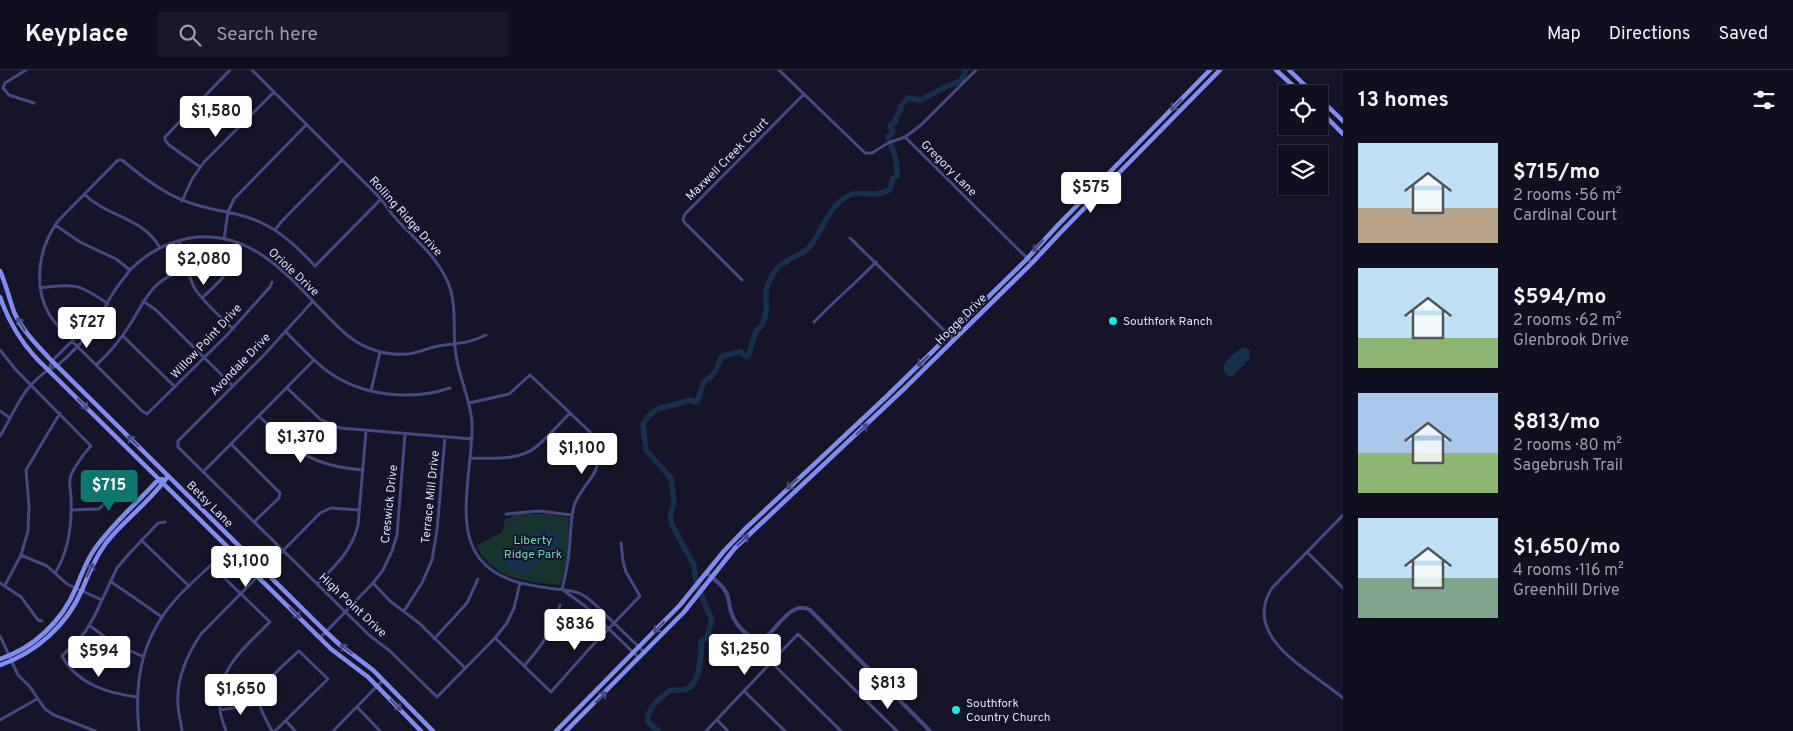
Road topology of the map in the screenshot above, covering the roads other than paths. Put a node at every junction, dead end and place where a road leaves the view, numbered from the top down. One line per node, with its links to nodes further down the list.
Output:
1 (26, 70): 14 (street)
2 (230, 70): 24 (street)
3 (252, 70): 12 (street, Rolling Ridge Drive)
4 (779, 70): 13 (street, Gregory Lane)
5 (976, 70): 22 (street)
6 (1210, 70): 36 (main road, Hogge Drive, one-way to 36)
7 (1220, 70): 38 (main road, Hogge Drive)
8 (1276, 70): 10 (main road)
9 (1289, 70): 11 (main road)
10 (1292, 85)
11 (1305, 85)
12 (274, 92): 18 (street, Rolling Ridge Drive); 24 (street)
13 (804, 94): 22 (street, Gregory Lane); 42 (street, Maxwell Creek Court)
14 (34, 102)
15 (1328, 107): 17 (main road)
16 (1328, 119): 20 (main road)
17 (1343, 121)
18 (306, 125): 23 (street, Rolling Ridge Drive); 28 (street)
19 (1343, 125): 20 (street)
20 (1338, 130): 21 (main road)
21 (1343, 134)
22 (905, 137): 36 (street, Gregory Lane)
23 (342, 160): 26 (street, Rolling Ridge Drive); 30 (street)
24 (200, 167): 27 (street)
25 (84, 194): 27 (street); 29 (street); 34 (street)
26 (381, 199): 30 (street); 60 (street, Rolling Ridge Drive)
27 (182, 201): 28 (street)
28 (228, 212): 30 (street); 32 (street)
29 (55, 226): 40 (street); 44 (street)
30 (275, 230)
31 (850, 238): 37 (street)
32 (224, 239): 33 (street, Oriole Drive); 48 (street, Oriole Drive)
33 (179, 241): 34 (street, Oriole Drive); 39 (street)
34 (160, 248): 40 (street, Oriole Drive)
35 (230, 257): 46 (street)
36 (1028, 258): 38 (street, Gregory Lane); 56 (main road, Hogge Drive)
37 (876, 262): 51 (street); 56 (street)
38 (1032, 263): 58 (main road, Hogge Drive)
39 (187, 268): 46 (street); 47 (street)
40 (130, 270): 49 (street, Oriole Drive)
41 (0, 271): 66 (main road, Betsy Lane, one-way to 41)
42 (742, 280)
43 (272, 282): 53 (street, Willow Point Drive)
44 (40, 288): 49 (street); 52 (street)
45 (0, 297): 69 (main road, Betsy Lane)
46 (202, 298): 53 (street)
47 (143, 301): 57 (street); 64 (street)
48 (313, 302): 54 (street, Avondale Drive); 63 (street, Oriole Drive)
49 (108, 304): 50 (street, Oriole Drive)
50 (104, 310): 59 (street, Oriole Drive); 61 (street, Oriole Drive)
51 (814, 322)
52 (65, 329)
53 (233, 329): 64 (street, Willow Point Drive)
54 (285, 330): 65 (street); 72 (street, Avondale Drive)
55 (486, 335): 60 (street, Oriole Drive)
56 (949, 335): 58 (street); 76 (main road, Hogge Drive, one-way to 76)
57 (122, 336): 68 (street); 71 (street)
58 (954, 340): 77 (main road, Hogge Drive)
59 (72, 341): 61 (street); 66 (street, Oriole Drive)
60 (454, 344): 63 (street, Oriole Drive); 78 (street, Rolling Ridge Drive)
61 (77, 346): 67 (street, Oriole Drive); 68 (street)
62 (0, 350): 70 (street)
63 (380, 352): 75 (street)
64 (204, 358): 71 (street, Willow Point Drive); 72 (street)
65 (314, 360): 73 (street); 75 (street)
66 (52, 362): 67 (main road, Betsy Lane); 69 (street, Oriole Drive)
67 (57, 366): 69 (street, Oriole Drive); 98 (main road, Betsy Lane, one-way to 67)
68 (96, 366): 71 (street, Willow Point Drive)
69 (48, 370): 70 (street, Oriole Drive); 100 (main road, Betsy Lane, one-way to 100)
70 (32, 385): 80 (street); 83 (street, Oriole Drive)
71 (176, 386)
72 (233, 386): 88 (street, Avondale Drive)
73 (287, 388): 82 (street); 84 (street)
74 (450, 388): 75 (street)
75 (371, 391)
76 (886, 397): 77 (main road); 95 (main road, Hogge Drive)
77 (890, 402): 97 (main road, Hogge Drive, one-way to 77)
78 (469, 403): 81 (street); 89 (street, Rolling Ridge Drive)
79 (0, 411): 83 (street)
80 (60, 413): 101 (street); 114 (street)
81 (570, 413): 91 (street); 93 (street)
82 (259, 416): 90 (street); 94 (street)
83 (10, 418): 86 (street, Oriole Drive)
84 (366, 431): 85 (street); 94 (street)
85 (405, 434): 87 (street); 123 (street, Creswick Drive)
86 (0, 436)
87 (445, 437): 89 (street); 135 (street, Terrace Mill Drive)
88 (180, 439): 96 (street, High Point Drive)
89 (472, 439): 93 (street, Rolling Ridge Drive)
90 (231, 444): 96 (street); 108 (street)
91 (599, 455): 92 (street); 105 (street)
92 (612, 455)
93 (471, 458): 124 (street, Rolling Ridge Drive)
94 (363, 470): 102 (street)
95 (807, 470): 97 (main road); 117 (main road, Hogge Drive, one-way to 117)
96 (204, 472): 108 (street, High Point Drive)
97 (812, 475): 119 (main road, Hogge Drive, one-way to 97)
98 (168, 476): 100 (main road); 106 (main road, Betsy Lane)
99 (124, 479): 101 (street)
100 (162, 482): 109 (main road, Betsy Lane); 128 (main road); 131 (main road, one-way to 100)
101 (71, 510): 116 (street)
102 (359, 510): 112 (street); 125 (street)
103 (506, 514): 105 (street)
104 (1343, 515): 113 (street)
105 (572, 516): 130 (street)
106 (209, 517): 109 (main road); 115 (main road, Betsy Lane)
107 (165, 522): 110 (street)
108 (254, 522): 112 (street, High Point Drive)
109 (204, 523): 118 (main road, Betsy Lane)
110 (142, 540): 121 (street); 127 (street)
111 (622, 543): 139 (street)
112 (282, 550): 115 (street); 125 (street, High Point Drive)
113 (1307, 552): 129 (street); 164 (street)
114 (21, 556): 116 (street); 126 (street)
115 (263, 570): 118 (street); 142 (main road, Betsy Lane)
116 (55, 573): 128 (street)
117 (705, 574): 119 (street); 147 (main road, Hogge Drive, one-way to 147)
118 (257, 576): 132 (street); 144 (main road, Betsy Lane, one-way to 144)
119 (711, 577): 149 (main road, Hogge Drive); 160 (street)
120 (478, 578): 146 (street)
121 (110, 581): 133 (street); 137 (street)
122 (0, 583): 126 (street)
123 (373, 583): 135 (street); 136 (street, Creswick Drive)
124 (520, 583): 130 (street, Rolling Ridge Drive); 145 (street)
125 (317, 584): 136 (street, High Point Drive)
126 (5, 585): 138 (street)
127 (189, 586): 132 (street); 137 (street)
128 (76, 588): 131 (street); 150 (main road)
129 (1343, 588)
130 (562, 590): 139 (street, Rolling Ridge Drive); 141 (street, Rolling Ridge Drive)
131 (81, 591): 133 (street); 154 (main road)
132 (240, 594): 169 (street); 177 (street)
133 (102, 600): 140 (street)
134 (560, 606): 157 (street)
135 (404, 611): 146 (street)
136 (346, 613): 142 (street, Creswick Drive); 158 (street, High Point Drive)
137 (162, 617): 151 (street)
138 (42, 621)
139 (614, 623): 141 (street); 147 (street, Rolling Ridge Drive)
140 (89, 625): 151 (street); 163 (street)
141 (608, 628): 148 (street, Rolling Ridge Drive); 157 (street)
142 (326, 632): 144 (street, Creswick Drive); 159 (main road, Betsy Lane, one-way to 142)
143 (0, 636): 150 (street)
144 (320, 638): 161 (main road, Betsy Lane)
145 (496, 638): 157 (street); 158 (street)
146 (434, 639): 158 (street)
147 (640, 647): 148 (main road, Hogge Drive); 149 (street, Rolling Ridge Drive)
148 (634, 653): 152 (street, Rolling Ridge Drive); 185 (main road, Hogge Drive)
149 (645, 653): 152 (main road, Hogge Drive)
150 (9, 656): 153 (main road); 154 (street)
151 (144, 657): 163 (street)
152 (639, 658): 186 (main road, Hogge Drive, one-way to 152)
153 (0, 659)
154 (11, 661): 156 (main road); 165 (street)
155 (771, 662): 162 (street); 166 (street); 190 (street)
156 (0, 665)
157 (524, 666)
158 (465, 668)
159 (384, 680): 161 (street); 171 (main road, Betsy Lane)
160 (884, 685): 166 (street); 192 (street)
161 (378, 686): 168 (street); 174 (main road, Betsy Lane, one-way to 174)
162 (744, 691): 172 (street); 189 (street)
163 (137, 696): 176 (street)
164 (1343, 698)
165 (37, 699): 170 (street); 175 (street)
166 (868, 702): 191 (street)
167 (260, 704): 169 (street); 173 (street); 179 (street)
168 (357, 707): 181 (street); 182 (street)
169 (220, 710): 178 (street)
170 (0, 720)
171 (423, 720): 174 (main road); 184 (main road, Betsy Lane)
172 (717, 720): 187 (street); 188 (street)
173 (286, 721): 179 (street); 180 (street)
174 (417, 727): 183 (main road, Betsy Lane)
175 (94, 731)
176 (140, 731)
177 (182, 731)
178 (226, 731)
179 (273, 731)
180 (296, 731)
181 (334, 731)
182 (380, 731)
183 (421, 731)
184 (433, 731)
185 (556, 731)
186 (566, 731)
187 (706, 731)
188 (728, 731)
189 (785, 731)
190 (840, 731)
191 (897, 731)
192 (930, 731)

